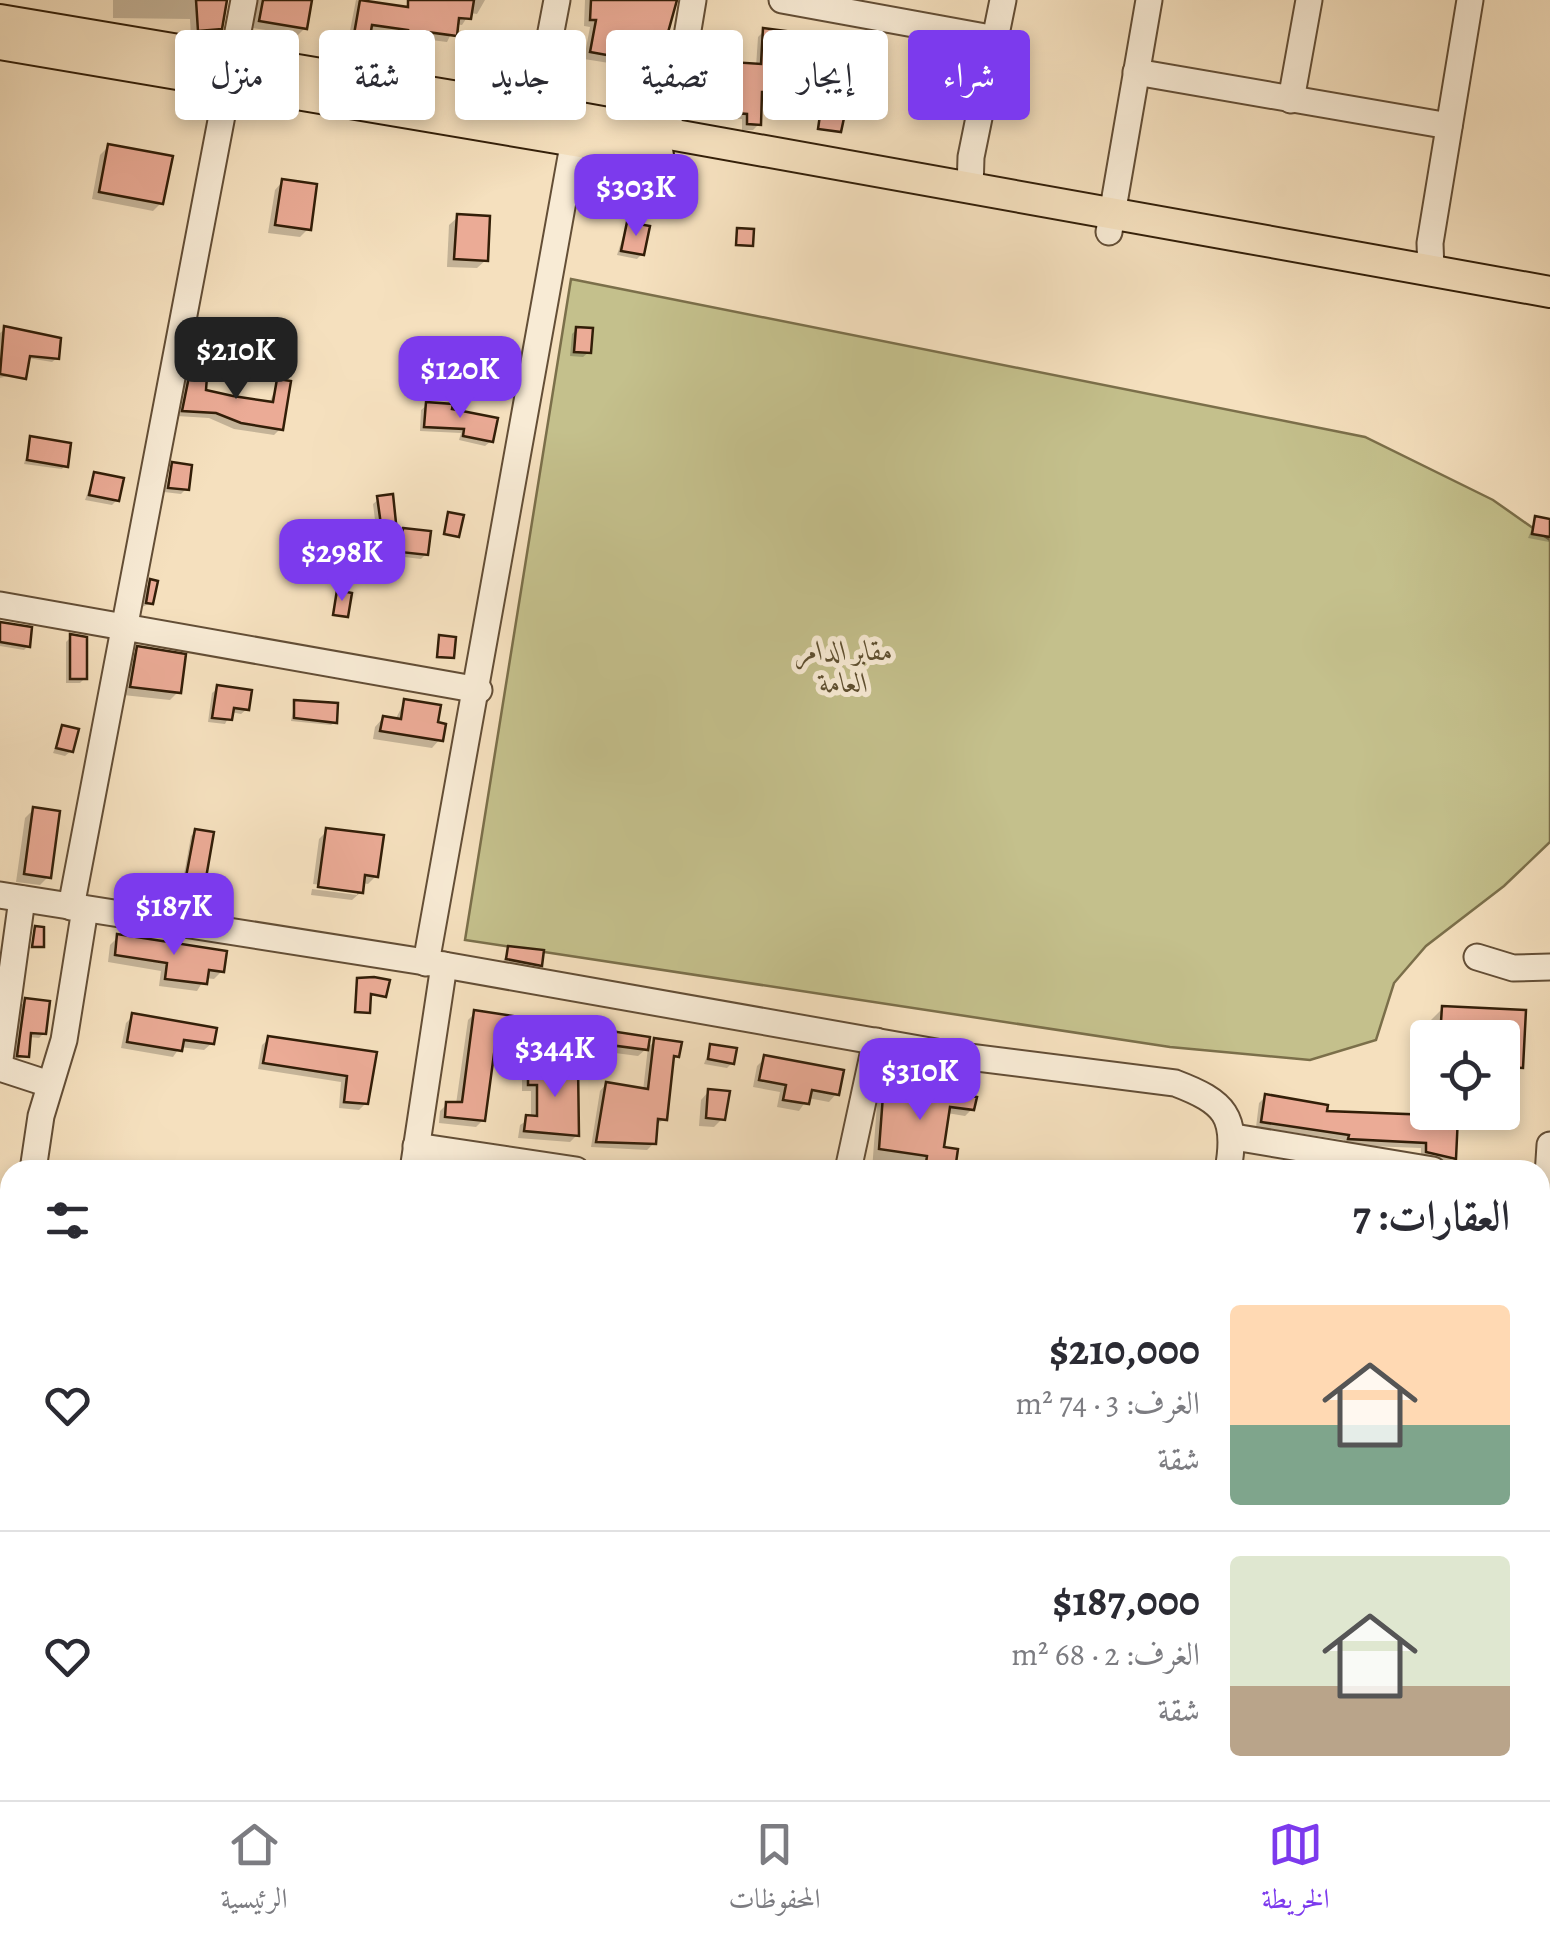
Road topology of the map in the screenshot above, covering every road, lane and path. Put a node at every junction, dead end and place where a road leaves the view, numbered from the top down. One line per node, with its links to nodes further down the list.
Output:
1 (244, 0): 11 (street)
2 (557, 0): 12 (street)
3 (693, 0): 28 (street)
4 (782, 0): 9 (street)
5 (1003, 0): 14 (street)
6 (1149, 0): 18 (street)
7 (1309, 0): 22 (street)
8 (1470, 0): 26 (street)
9 (838, 4): 13 (street)
10 (0, 20): 16 (main road)
11 (239, 30)
12 (551, 30)
13 (955, 30)
14 (998, 30)
15 (0, 44): 17 (main road)
16 (175, 58)
17 (175, 64)
18 (1136, 72): 22 (street); 30 (street)
19 (299, 79): 21 (main road)
20 (299, 84): 27 (main road)
21 (455, 99)
22 (1291, 100): 26 (street)
23 (222, 120): 35 (street)
24 (571, 120): 28 (main road)
25 (979, 120): 29 (street)
26 (1449, 126): 31 (street)
27 (574, 140): 28 (main road); 36 (street)
28 (650, 143): 29 (main road); 30 (main road)
29 (970, 189): 30 (main road)
30 (1111, 223): 31 (main road); 33 (main road)
31 (1431, 271): 32 (main road)
32 (1550, 292)
33 (1550, 310)
34 (0, 605): 35 (street)
35 (123, 625): 36 (street); 38 (street)
36 (479, 690): 40 (street)
37 (11, 897): 38 (street); 43 (street)
38 (78, 908): 40 (street); 45 (street)
39 (1476, 958): 41 (street)
40 (435, 964): 42 (street); 47 (street)
41 (1550, 967)
42 (876, 1042): 46 (street); 50 (street)
43 (0, 1060)
44 (0, 1068): 45 (street)
45 (50, 1084): 48 (street)
46 (1234, 1137): 51 (street); 52 (street)
47 (415, 1158): 49 (street)
48 (35, 1160)
49 (442, 1160)
50 (850, 1160)
51 (1230, 1160)
52 (1372, 1160)

